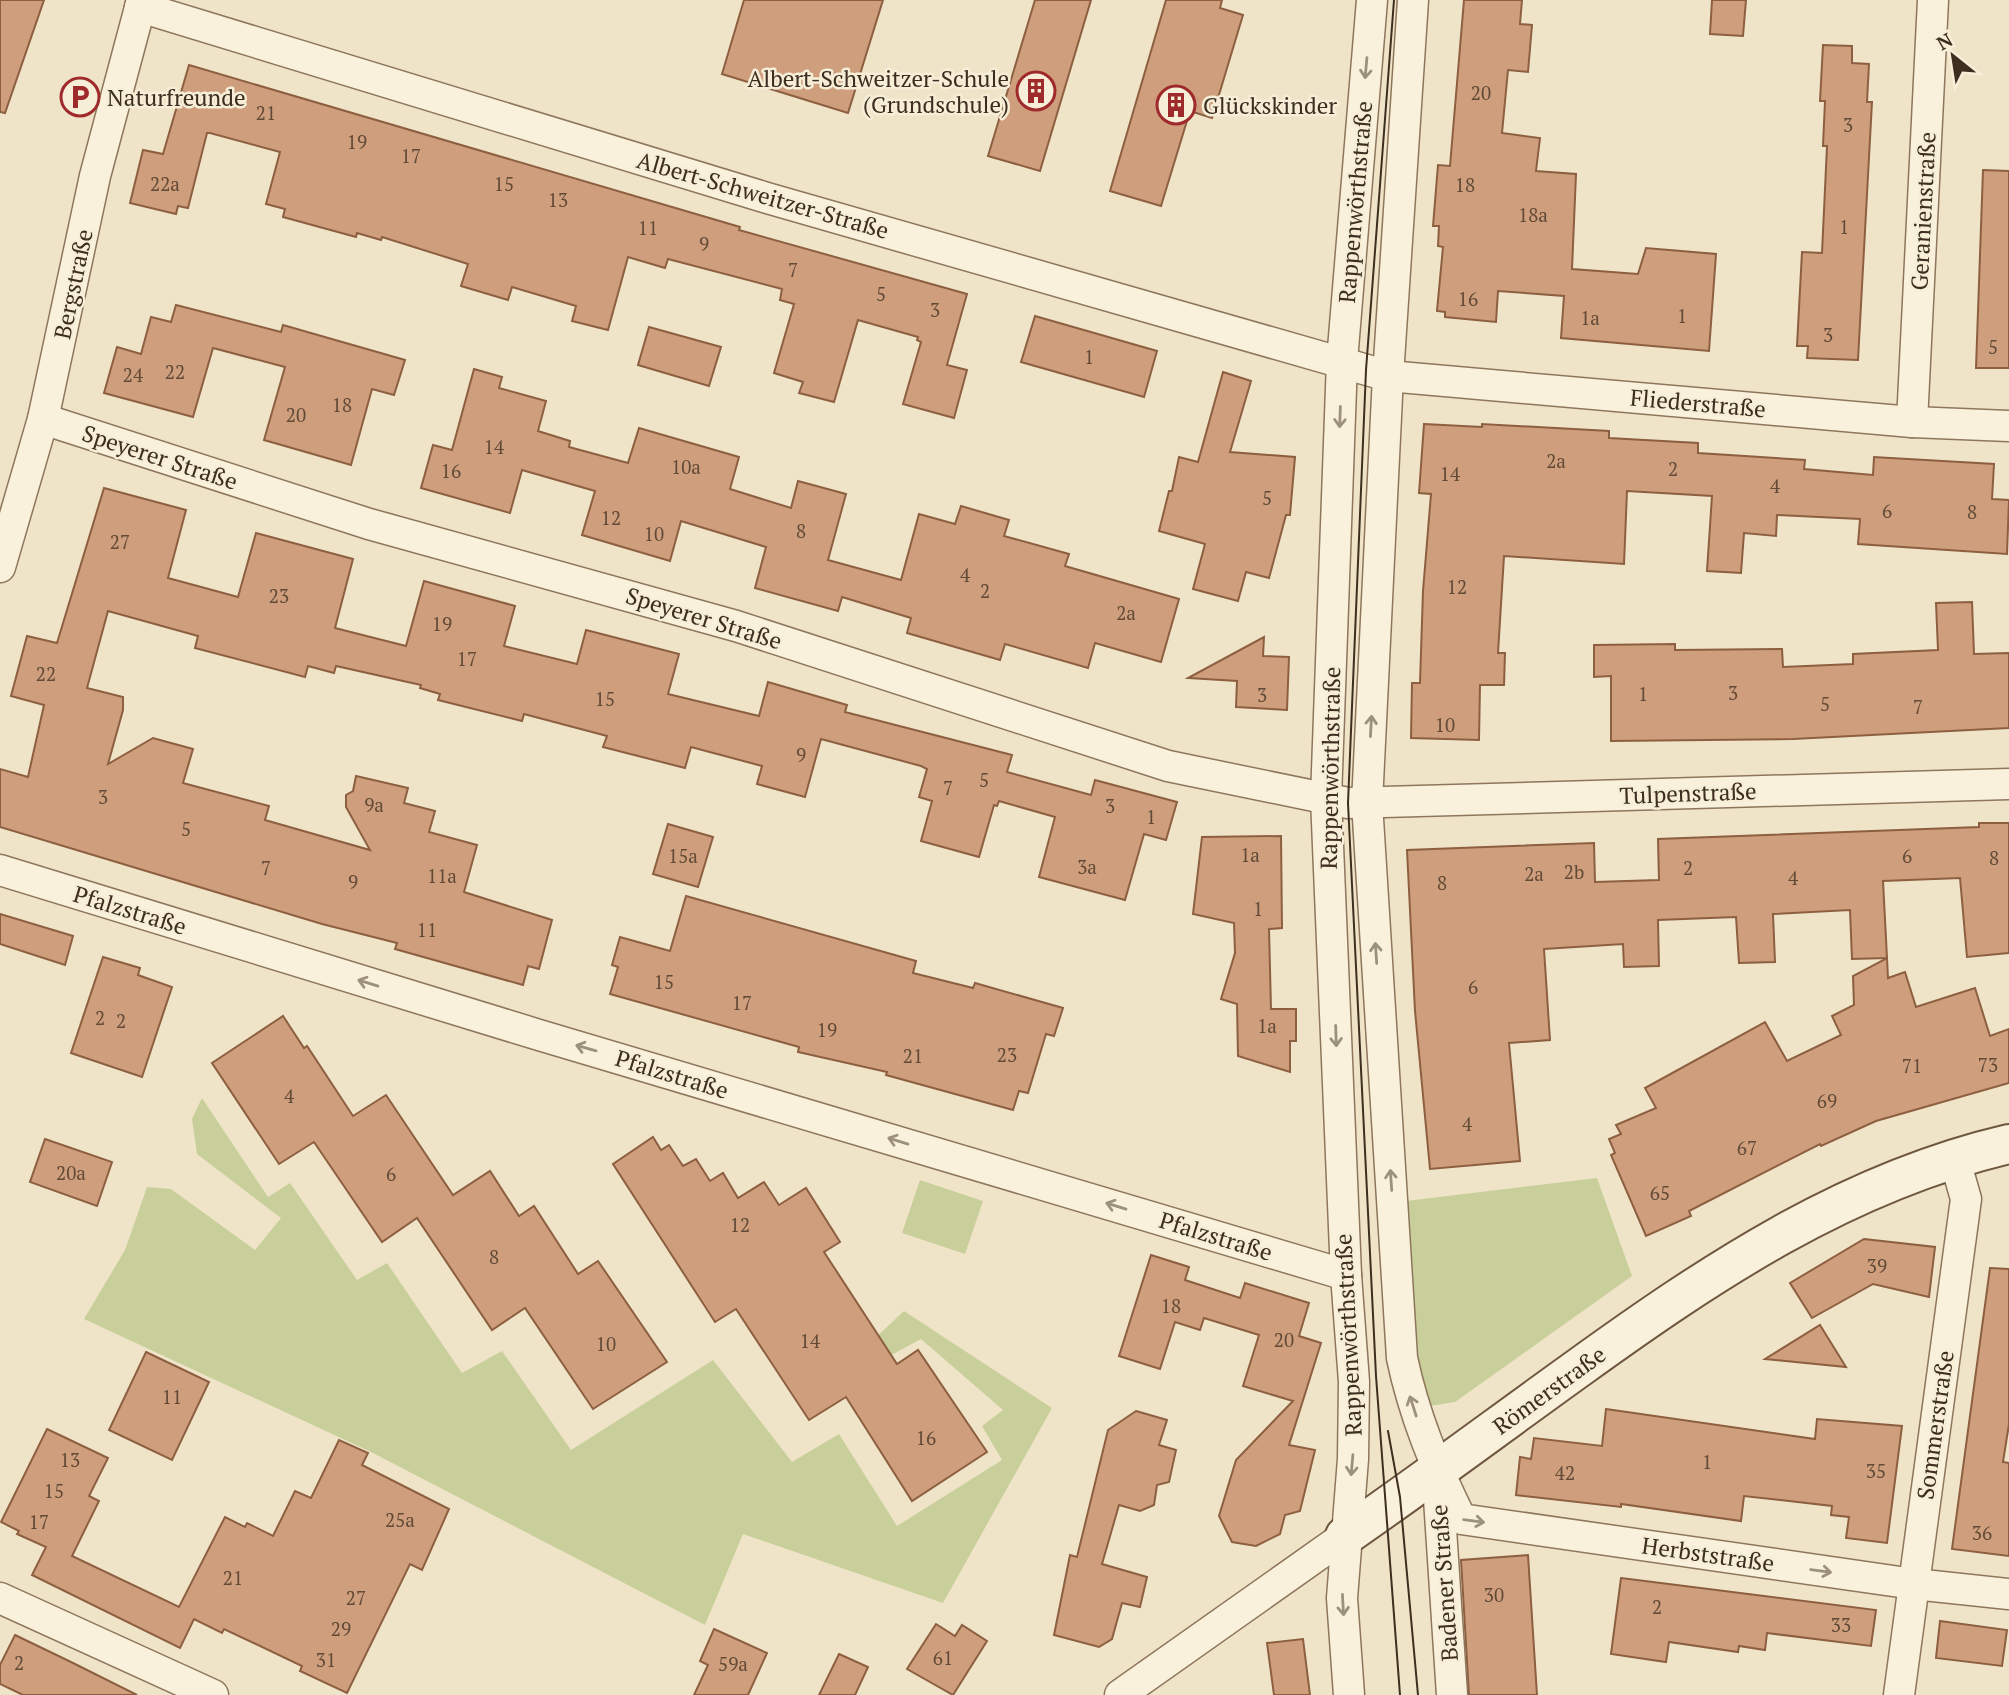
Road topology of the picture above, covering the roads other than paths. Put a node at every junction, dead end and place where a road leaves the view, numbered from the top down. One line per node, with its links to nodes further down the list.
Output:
1 (1372, 0): 5 (street, Rappenwörthstraße, one-way to 5)
2 (1413, 0): 6 (street, Rappenwörthstraße)
3 (1933, 0): 8 (street, Geranienstraße)
4 (141, 3): 5 (street, Albert-Schweitzer-Straße); 7 (street, Bergstraße)
5 (1342, 361): 6 (street, Albert-Schweitzer-Straße); 12 (street, Rappenwörthstraße, one-way to 12)
6 (1388, 376): 8 (street, Fliederstraße); 13 (street, Rappenwörthstraße, one-way to 6)
7 (43, 419): 10 (street, Bergstraße); 12 (street, Speyerer Straße)
8 (1912, 422): 9 (street, Fliederstraße)
9 (2009, 426)
10 (0, 567)
11 (2009, 784): 13 (street, Tulpenstraße)
12 (1326, 798): 13 (street, Speyerer Straße); 17 (street, Rappenwörthstraße, one-way to 17)
13 (1367, 803): 18 (street, Rappenwörthstraße, one-way to 13)
14 (0, 870): 17 (street, Pfalzstraße, one-way to 14)
15 (2009, 1144): 16 (street, Römerstraße)
16 (1954, 1157): 18 (street, Römerstraße); 20 (street, Sommerstraße)
17 (1346, 1275): 19 (street, Rappenwörthstraße, one-way to 19)
18 (1437, 1470): 19 (street, Römerstraße); 20 (street, Herbststraße, one-way to 20); 26 (street, Badener Straße)
19 (1345, 1536): 24 (street, Römerstraße); 25 (street, Rappenwörthstraße, one-way to 25)
20 (1914, 1584): 21 (street, Herbststraße); 27 (street, Sommerstraße)
21 (2009, 1594)
22 (0, 1598): 23 (street)
23 (213, 1695)
24 (1121, 1695)
25 (1349, 1695)
26 (1452, 1695)
27 (1899, 1695)

